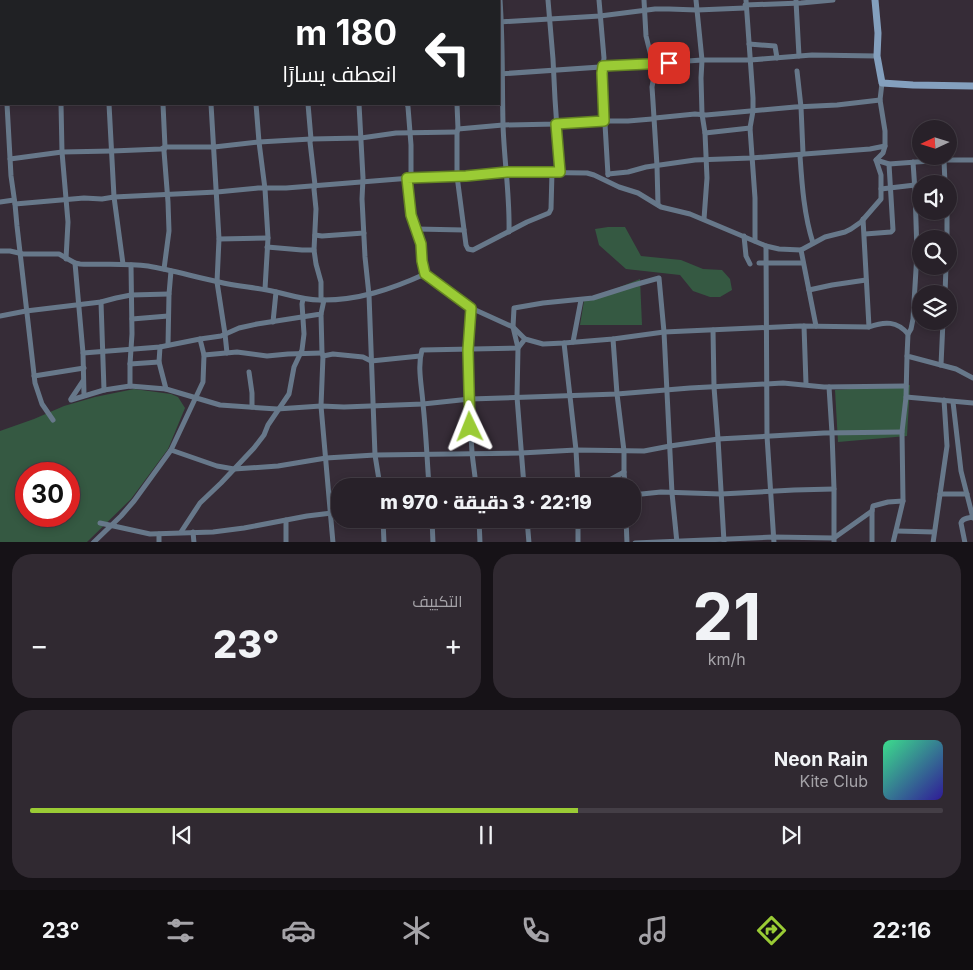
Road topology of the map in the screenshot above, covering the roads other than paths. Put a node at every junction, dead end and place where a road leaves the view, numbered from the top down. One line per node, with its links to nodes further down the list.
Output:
1 (500, 0): 14 (street)
2 (548, 0): 13 (street)
3 (598, 0): 12 (street)
4 (644, 0): 11 (street)
5 (696, 0): 10 (street)
6 (833, 0): 8 (street)
7 (875, 0): 17 (street)
8 (796, 2): 9 (street); 16 (street)
9 (746, 4): 10 (street); 15 (street)
10 (697, 10): 11 (street); 19 (street)
11 (645, 11): 12 (street); 21 (street)
12 (600, 16): 13 (street); 22 (street)
13 (549, 20): 14 (street); 23 (street)
14 (500, 22): 25 (street)
15 (749, 44): 18 (street); 20 (street)
16 (799, 56): 17 (street); 18 (street)
17 (877, 56): 26 (street)
18 (777, 58): 20 (street)
19 (702, 60): 20 (street); 21 (street); 41 (street)
20 (750, 60): 40 (street)
21 (653, 64): 22 (street); 42 (street)
22 (603, 66): 23 (street); 43 (street)
23 (553, 70): 25 (street); 44 (street)
24 (797, 71): 39 (street)
25 (501, 74): 45 (street)
26 (882, 83): 27 (street); 28 (street)
27 (973, 86)
28 (880, 100): 39 (street); 53 (street)
29 (7, 105): 60 (street)
30 (61, 105): 57 (street)
31 (109, 105): 56 (street)
32 (163, 105): 54 (street)
33 (211, 105): 55 (street)
34 (256, 105): 52 (street)
35 (308, 105): 51 (street)
36 (360, 105): 50 (street)
37 (407, 105): 48 (street)
38 (457, 105): 47 (street)
39 (801, 108): 40 (street); 58 (street)
40 (753, 111): 41 (street); 46 (street)
41 (702, 114): 42 (street); 49 (street)
42 (654, 118): 43 (street); 67 (street)
43 (604, 121): 44 (street); 71 (street)
44 (556, 124): 45 (street); 70 (street)
45 (503, 125): 47 (street); 68 (street)
46 (750, 128): 49 (street); 59 (street)
47 (458, 131): 48 (street); 72 (street)
48 (410, 133): 50 (street); 73 (street)
49 (705, 133): 61 (street)
50 (361, 138): 51 (street); 75 (street)
51 (311, 139): 52 (street); 77 (street)
52 (258, 142): 55 (street); 79 (street)
53 (885, 146): 58 (street); 62 (street)
54 (165, 147): 55 (street); 56 (street); 82 (street)
55 (214, 147): 81 (street)
56 (112, 151): 57 (street); 83 (street)
57 (62, 152): 60 (street); 84 (street)
58 (803, 153): 59 (street); 101 (street)
59 (752, 158): 61 (street); 100 (street)
60 (10, 159): 86 (street)
61 (706, 160): 67 (street); 88 (street)
62 (876, 160): 66 (street); 80 (street)
63 (958, 160): 64 (street)
64 (973, 160)
65 (912, 162): 66 (street)
66 (889, 164): 78 (street)
67 (657, 166): 71 (street); 87 (street)
68 (507, 172): 69 (street); 72 (street); 93 (street)
69 (552, 172): 70 (street); 93 (street)
70 (560, 172): 74 (street)
71 (608, 174): 74 (street)
72 (457, 176): 73 (street); 92 (street)
73 (409, 178): 75 (street); 91 (street)
74 (607, 181): 87 (street)
75 (362, 182): 77 (street); 94 (street)
76 (912, 185): 78 (street)
77 (315, 186): 79 (street); 96 (street)
78 (891, 188): 80 (street); 95 (street)
79 (266, 189): 81 (street); 99 (street)
80 (881, 189): 89 (street)
81 (217, 192): 82 (street); 98 (street)
82 (167, 194): 83 (street); 116 (street)
83 (114, 197): 84 (street); 112 (street)
84 (67, 200): 86 (street); 108 (street)
85 (0, 202): 86 (street)
86 (15, 202): 107 (street)
87 (658, 205): 88 (street)
88 (704, 219): 97 (street)
89 (863, 219): 95 (street); 101 (street)
90 (916, 220): 149 (street)
91 (416, 229): 92 (street); 118 (street)
92 (464, 230): 93 (street)
93 (509, 232)
94 (364, 233): 96 (street); 126 (street)
95 (864, 234): 119 (street)
96 (315, 235): 104 (street)
97 (744, 236): 100 (street); 113 (street)
98 (219, 238): 99 (street); 120 (street)
99 (268, 238): 103 (street)
100 (755, 241): 102 (street)
101 (813, 243): 105 (street)
102 (766, 246): 105 (street); 110 (street)
103 (267, 247): 104 (street); 121 (street)
104 (314, 250): 128 (street)
105 (801, 250): 111 (street)
106 (0, 251): 107 (street)
107 (20, 254): 108 (street); 133 (street)
108 (66, 259): 109 (street)
109 (75, 263): 112 (street); 131 (street)
110 (766, 263): 111 (street); 114 (street); 143 (street)
111 (803, 263): 122 (street)
112 (123, 264): 115 (street)
113 (750, 264)
114 (759, 264)
115 (131, 265): 116 (street); 125 (street)
116 (164, 269): 117 (street)
117 (171, 271): 120 (street); 124 (street)
118 (425, 274): 126 (street); 132 (street)
119 (866, 280): 122 (street); 144 (street)
120 (217, 282): 121 (street); 148 (street)
121 (265, 289): 123 (street)
122 (809, 290): 141 (street)
123 (276, 292): 127 (street); 139 (street)
124 (169, 294): 125 (street); 136 (street)
125 (131, 295): 130 (street); 138 (street)
126 (369, 295): 128 (street); 168 (street)
127 (303, 299): 128 (street); 137 (street)
128 (322, 300): 134 (street)
129 (581, 300): 142 (street); 147 (street); 153 (street)
130 (101, 302): 131 (street); 160 (street)
131 (79, 304): 133 (street); 161 (street)
132 (471, 308): 142 (street); 159 (street)
133 (26, 311): 135 (street); 174 (street)
134 (320, 314): 137 (street); 165 (street)
135 (0, 316)
136 (168, 316): 138 (street); 155 (street)
137 (304, 317): 139 (street); 163 (street)
138 (132, 319): 158 (street)
139 (273, 322): 148 (street)
140 (804, 326): 141 (street); 143 (street); 177 (street)
141 (816, 326): 144 (street)
142 (514, 327): 150 (street); 157 (street)
143 (767, 327): 145 (street); 178 (street)
144 (868, 327): 149 (street)
145 (713, 330): 147 (street); 181 (street)
146 (943, 330): 171 (street)
147 (664, 332): 152 (street); 185 (street)
148 (225, 334): 151 (street); 162 (street)
149 (908, 334): 167 (street)
150 (525, 338): 154 (street); 157 (street)
151 (200, 339): 155 (street); 164 (street)
152 (614, 339): 153 (street); 186 (street)
153 (573, 342): 154 (street)
154 (564, 343): 188 (street)
155 (168, 345): 156 (street)
156 (160, 347): 158 (street); 169 (street)
157 (518, 348): 159 (street); 190 (street)
158 (132, 350): 160 (street); 170 (street)
159 (468, 350): 166 (street); 192 (street)
160 (102, 352): 161 (street); 184 (street)
161 (83, 353): 172 (street)
162 (226, 353): 163 (street); 164 (street)
163 (301, 354): 165 (street); 200 (street)
164 (204, 355): 191 (street)
165 (323, 355): 168 (street); 198 (street)
166 (420, 356): 168 (street); 196 (street)
167 (907, 356): 171 (street); 180 (street)
168 (371, 361): 197 (street)
169 (159, 362): 170 (street); 183 (street)
170 (130, 364): 179 (street)
171 (941, 365): 175 (street)
172 (84, 368): 174 (street); 176 (street)
173 (249, 372): 199 (street)
174 (34, 376): 201 (street)
175 (973, 378)
176 (84, 380): 187 (street); 187 (street)
177 (806, 384): 178 (street); 182 (street)
178 (766, 385): 181 (street); 204 (street)
179 (130, 386): 183 (street); 184 (street)
180 (906, 386): 182 (street); 189 (street)
181 (714, 387): 185 (street); 207 (street)
182 (828, 387): 203 (street)
183 (166, 389): 191 (street)
184 (104, 390): 187 (street)
185 (666, 390): 186 (street); 208 (street)
186 (617, 394): 188 (street); 211 (street)
187 (84, 395)
188 (570, 395): 190 (street); 210 (street)
189 (906, 396): 193 (street); 202 (street)
190 (517, 397): 192 (street); 213 (street)
191 (196, 398): 199 (street); 209 (street)
192 (470, 399): 196 (street); 212 (street)
193 (944, 400): 194 (street); 206 (street)
194 (953, 402): 195 (street); 205 (street)
195 (973, 403)
196 (423, 404): 197 (street); 214 (street)
197 (373, 405): 198 (street); 215 (street)
198 (321, 406): 200 (street); 216 (street)
199 (252, 407): 200 (street)
200 (277, 409): 217 (street)
201 (53, 420)
202 (902, 432): 203 (street); 234 (street)
203 (832, 433): 204 (street); 226 (street)
204 (767, 436): 207 (street); 227 (street)
205 (957, 436): 206 (street); 232 (street)
206 (947, 437): 231 (street)
207 (718, 439): 208 (street); 230 (street)
208 (670, 446): 211 (street); 229 (street)
209 (171, 450): 217 (street); 240 (street)
210 (576, 450): 211 (street); 213 (street); 223 (street)
211 (624, 452): 218 (street)
212 (472, 453): 213 (street); 214 (street); 221 (street)
213 (521, 453): 222 (street)
214 (427, 454): 215 (street); 220 (street)
215 (376, 455): 216 (street); 219 (street)
216 (326, 458): 217 (street); 236 (street)
217 (234, 469): 249 (street)
218 (624, 472): 224 (street); 225 (street)
219 (379, 478)
220 (428, 478)
221 (475, 478)
222 (523, 478)
223 (578, 478)
224 (613, 478)
225 (624, 478)
226 (834, 489): 227 (street); 254 (street)
227 (770, 491): 230 (street); 253 (street)
228 (641, 493): 229 (street)
229 (672, 493): 230 (street); 255 (street)
230 (721, 494): 256 (street)
231 (940, 494): 232 (street); 251 (street)
232 (967, 494): 233 (street)
233 (971, 500): 237 (street)
234 (902, 501): 235 (street); 248 (street)
235 (872, 512): 254 (street); 269 (street)
236 (331, 513): 238 (street)
237 (973, 518): 272 (street)
238 (286, 520): 250 (street); 260 (street)
239 (100, 523): 240 (street)
240 (111, 525): 252 (street); 257 (street)
241 (332, 528): 261 (street)
242 (383, 528): 262 (street)
243 (433, 528): 263 (street)
244 (479, 528): 264 (street)
245 (528, 528): 265 (street)
246 (578, 528): 266 (street)
247 (626, 528): 267 (street)
248 (897, 531): 251 (street); 270 (street)
249 (181, 532): 250 (street); 252 (street)
250 (193, 532): 259 (street)
251 (934, 532): 271 (street)
252 (159, 534): 258 (street)
253 (773, 540): 254 (street); 256 (street)
254 (834, 540)
255 (677, 541): 256 (street); 268 (street)
256 (724, 541)
257 (93, 542)
258 (159, 542)
259 (194, 542)
260 (286, 542)
261 (333, 542)
262 (384, 542)
263 (434, 542)
264 (480, 542)
265 (529, 542)
266 (578, 542)
267 (627, 542)
268 (635, 542)
269 (872, 542)
270 (893, 542)
271 (933, 542)
272 (965, 542)

